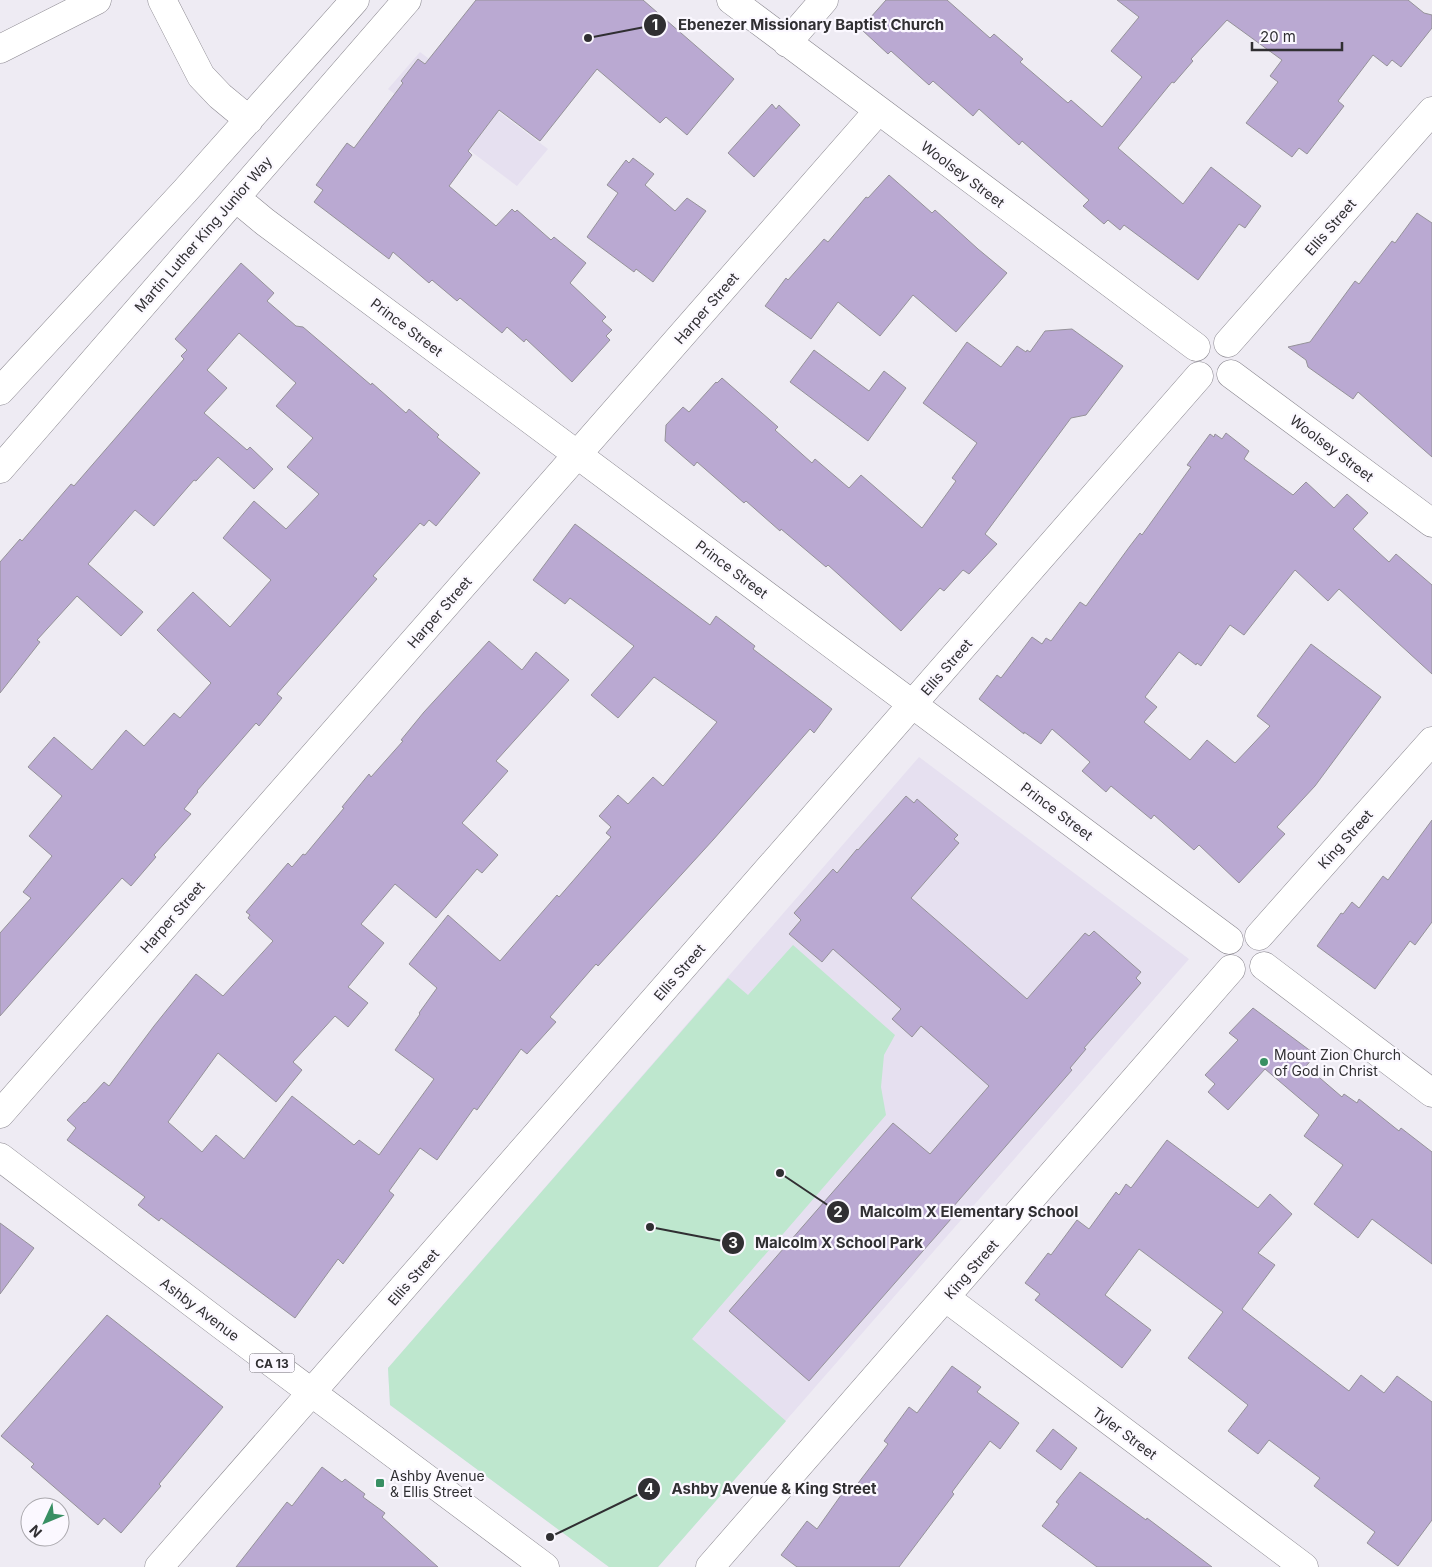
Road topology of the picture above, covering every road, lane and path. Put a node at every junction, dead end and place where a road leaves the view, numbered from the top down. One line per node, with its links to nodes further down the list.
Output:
1 (97, 0): 8 (street)
2 (162, 0): 11 (street)
3 (355, 0): 11 (street)
4 (407, 0): 12 (street, Martin Luther King Junior Way)
5 (731, 0): 7 (street, Woolsey Street)
6 (824, 0): 7 (street)
7 (787, 42): 9 (street, Woolsey Street)
8 (0, 49)
9 (878, 111): 14 (street, Woolsey Street); 18 (street, Harper Street)
10 (1432, 111): 13 (street, Ellis Street)
11 (248, 120): 17 (street)
12 (236, 198): 18 (street, Prince Street); 19 (street, Martin Luther King Junior Way)
13 (1228, 344): 14 (street); 15 (street)
14 (1196, 347): 16 (street)
15 (1231, 374): 16 (street); 20 (street, Woolsey Street)
16 (1199, 376): 21 (street, Ellis Street)
17 (0, 391)
18 (578, 454): 21 (street, Prince Street); 28 (street, Harper Street)
19 (0, 469)
20 (1432, 523)
21 (913, 704): 24 (street, Prince Street); 31 (street, Ellis Street)
22 (1432, 741): 23 (street, King Street)
23 (1259, 936): 24 (street); 25 (street)
24 (1229, 940): 26 (street)
25 (1264, 966): 26 (street); 27 (street)
26 (1231, 970): 30 (street, King Street)
27 (1432, 1093)
28 (0, 1114)
29 (0, 1157): 31 (street, Ashby Avenue / CA 13)
30 (946, 1298): 34 (street, King Street); 35 (street, Tyler Street)
31 (311, 1393): 32 (street, Ellis Street); 33 (street, Ashby Avenue / CA 13)
32 (159, 1567)
33 (545, 1567)
34 (710, 1567)
35 (1304, 1567)

